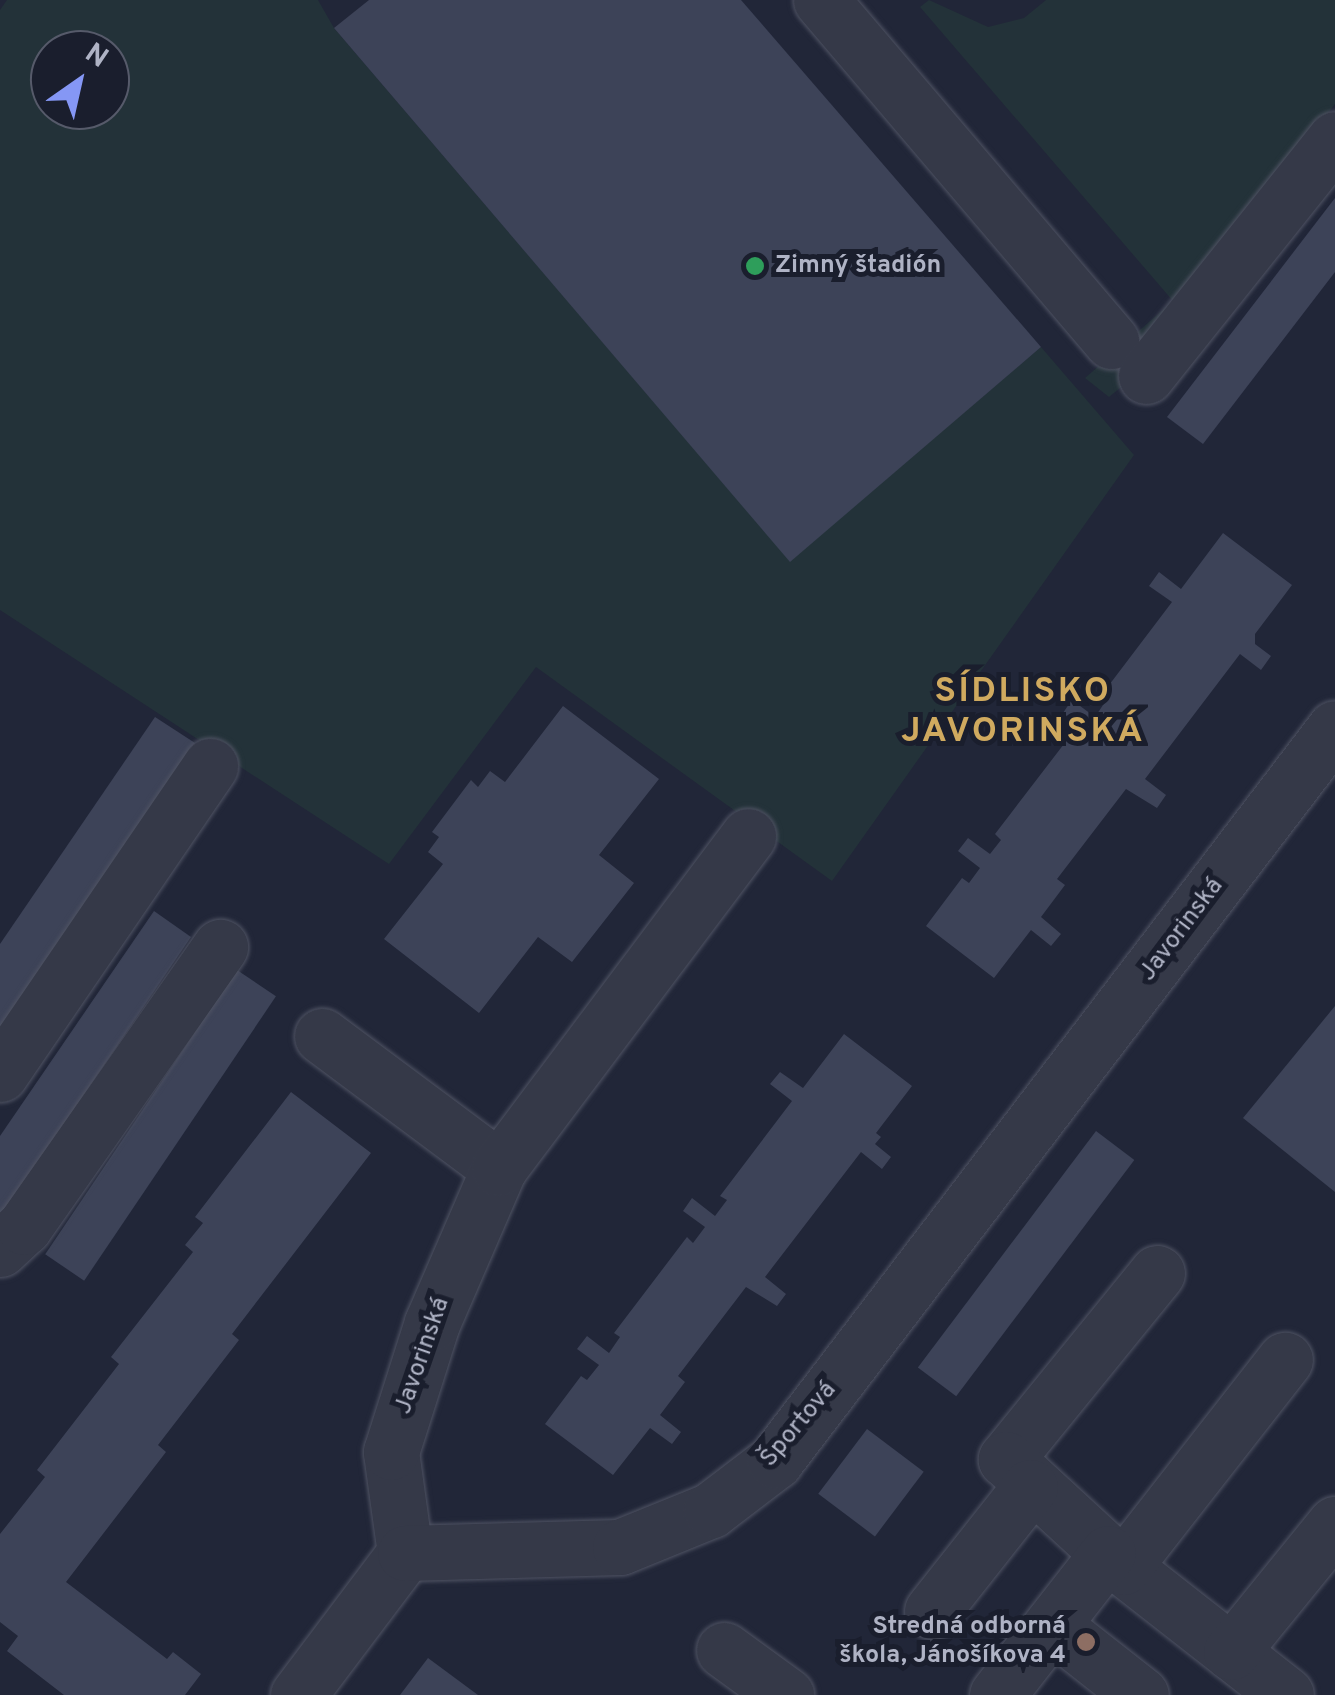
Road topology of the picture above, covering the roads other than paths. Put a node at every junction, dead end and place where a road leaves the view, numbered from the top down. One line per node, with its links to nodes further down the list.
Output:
1 (847, 9): 2 (street)
2 (1335, 139)
3 (1335, 728): 9 (street, Javorinská)
4 (210, 766): 8 (street)
5 (748, 836): 10 (street, Javorinská)
6 (220, 947): 11 (street)
7 (322, 1036): 10 (street)
8 (0, 1074)
9 (1031, 1132): 16 (street, Športová)
10 (499, 1168): 16 (street, Javorinská)
11 (0, 1249)
12 (1157, 1273): 14 (street)
13 (1286, 1360): 17 (street)
14 (1030, 1487): 17 (street); 18 (street)
15 (1335, 1524): 21 (street)
16 (405, 1554): 22 (street)
17 (1116, 1560): 19 (street); 21 (street)
18 (932, 1611)
19 (1052, 1625): 24 (street); 25 (street)
20 (724, 1650): 23 (street)
21 (1231, 1652): 26 (street)
22 (298, 1695)
23 (786, 1695)
24 (996, 1695)
25 (1141, 1695)
26 (1286, 1695)

